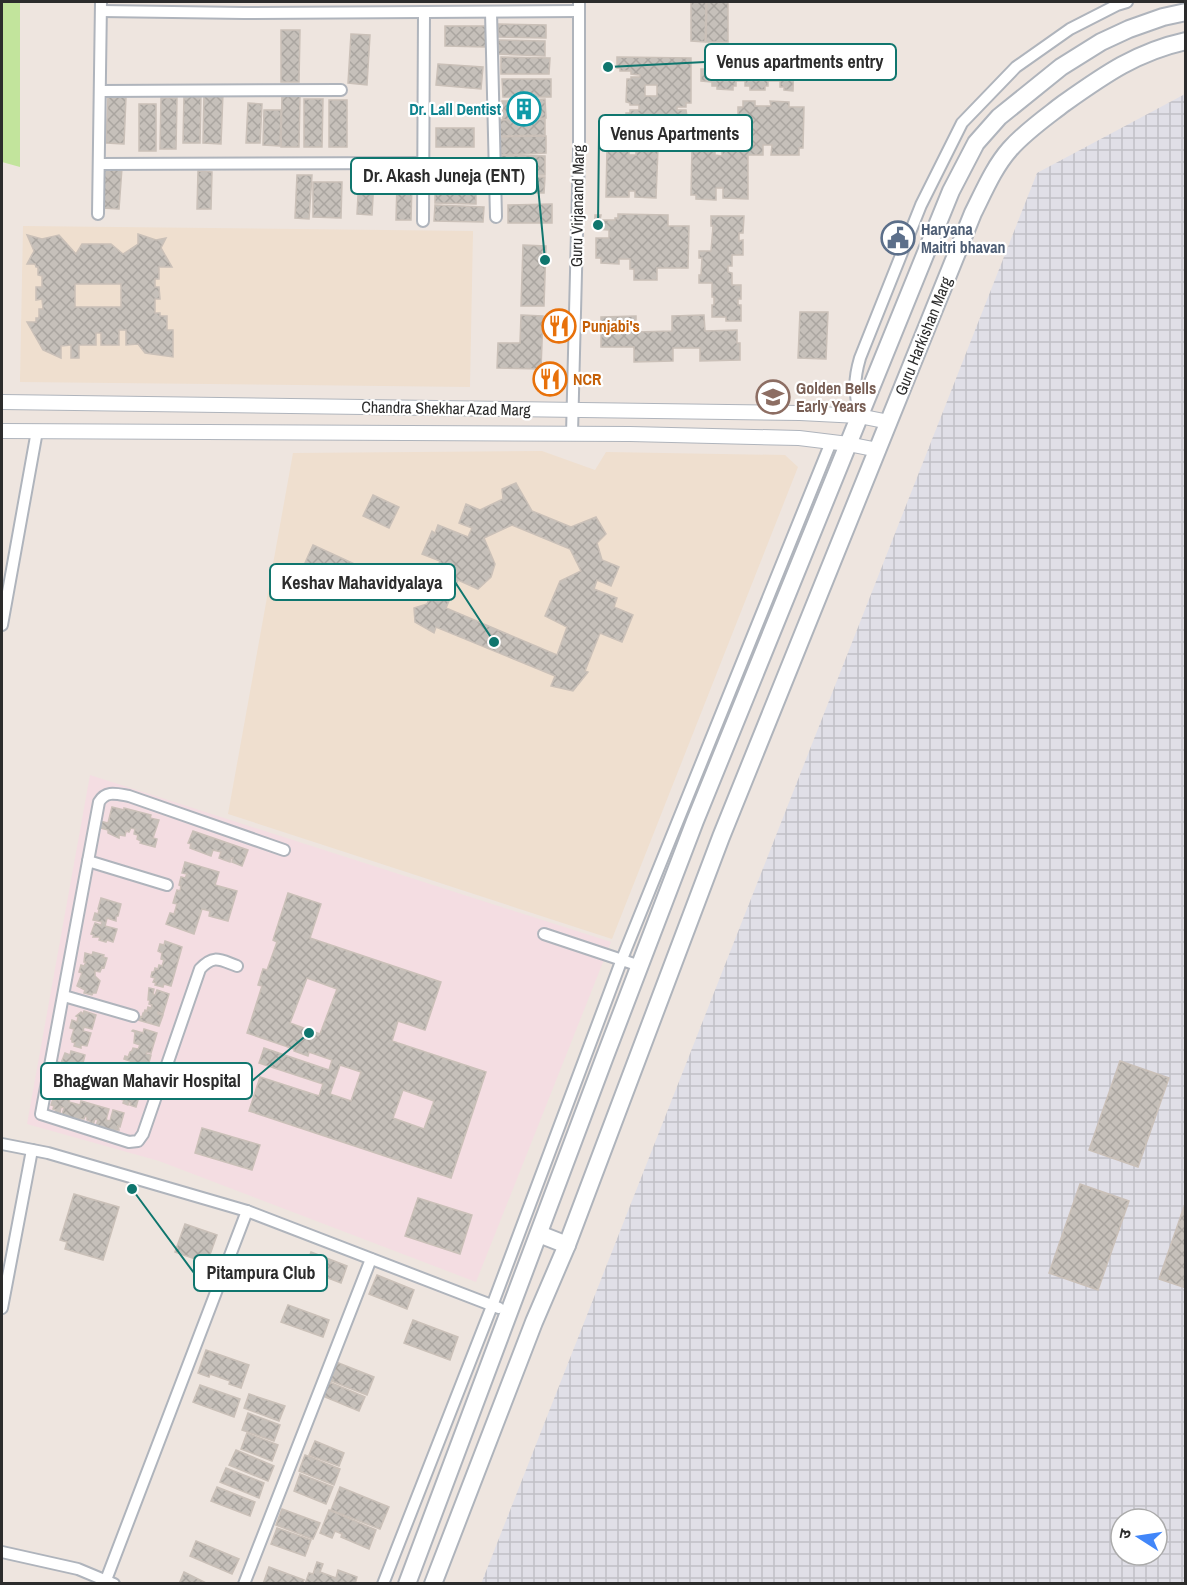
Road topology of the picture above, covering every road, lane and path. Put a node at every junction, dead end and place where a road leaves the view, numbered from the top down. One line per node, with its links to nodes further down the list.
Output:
1 (1127, 2): 19 (street)
2 (101, 6): 4 (street); 11 (street)
3 (579, 6): 7 (street); 18 (street, Guru Virjanand Marg)
4 (188, 7): 5 (street)
5 (244, 7): 6 (street)
6 (424, 12): 7 (street); 12 (street)
7 (491, 12): 15 (street)
8 (1185, 12): 19 (main road, Guru Harkishan Marg)
9 (1185, 41): 20 (main road, Guru Harkishan Marg)
10 (341, 90): 11 (street)
11 (100, 91): 13 (street)
12 (424, 163): 13 (street); 16 (street)
13 (99, 164): 14 (street)
14 (98, 214)
15 (496, 217)
16 (423, 221)
17 (2, 402): 18 (street, Chandra Shekhar Azad Marg)
18 (573, 410): 19 (street, Chandra Shekhar Azad Marg); 23 (street, Guru Virjanand Marg)
19 (859, 416): 20 (street, Chandra Shekhar Azad Marg); 25 (main road, Guru Harkishan Marg)
20 (889, 422): 26 (main road, Guru Harkishan Marg)
21 (2, 430): 22 (street, Chandra Shekhar Azad Marg)
22 (37, 431): 23 (street, Chandra Shekhar Azad Marg); 27 (street)
23 (572, 434): 24 (street, Chandra Shekhar Azad Marg)
24 (831, 442): 25 (street, Chandra Shekhar Azad Marg); 32 (street)
25 (848, 444): 26 (street, Chandra Shekhar Azad Marg); 34 (main road, Guru Harkishan Marg)
26 (878, 450): 41 (main road, Guru Harkishan Marg)
27 (2, 625)
28 (284, 850): 29 (street)
29 (88, 861): 30 (street); 35 (street)
30 (167, 885)
31 (544, 934): 32 (street)
32 (621, 959): 34 (street); 43 (street)
33 (237, 966): 35 (street)
34 (640, 966): 40 (main road, Guru Harkishan Marg)
35 (64, 996): 36 (street)
36 (133, 1016)
37 (2, 1144): 38 (street)
38 (32, 1150): 39 (street); 44 (street)
39 (247, 1211): 42 (street); 47 (street)
40 (539, 1234): 41 (main road); 45 (main road, Guru Harkishan Marg)
41 (567, 1245): 51 (main road, Guru Harkishan Marg)
42 (371, 1258): 43 (street); 48 (street)
43 (492, 1306): 45 (street); 49 (street)
44 (2, 1308)
45 (509, 1312): 50 (main road, Guru Harkishan Marg)
46 (2, 1552): 47 (street)
47 (110, 1582)
48 (244, 1584)
49 (383, 1584)
50 (407, 1584)
51 (434, 1584)

